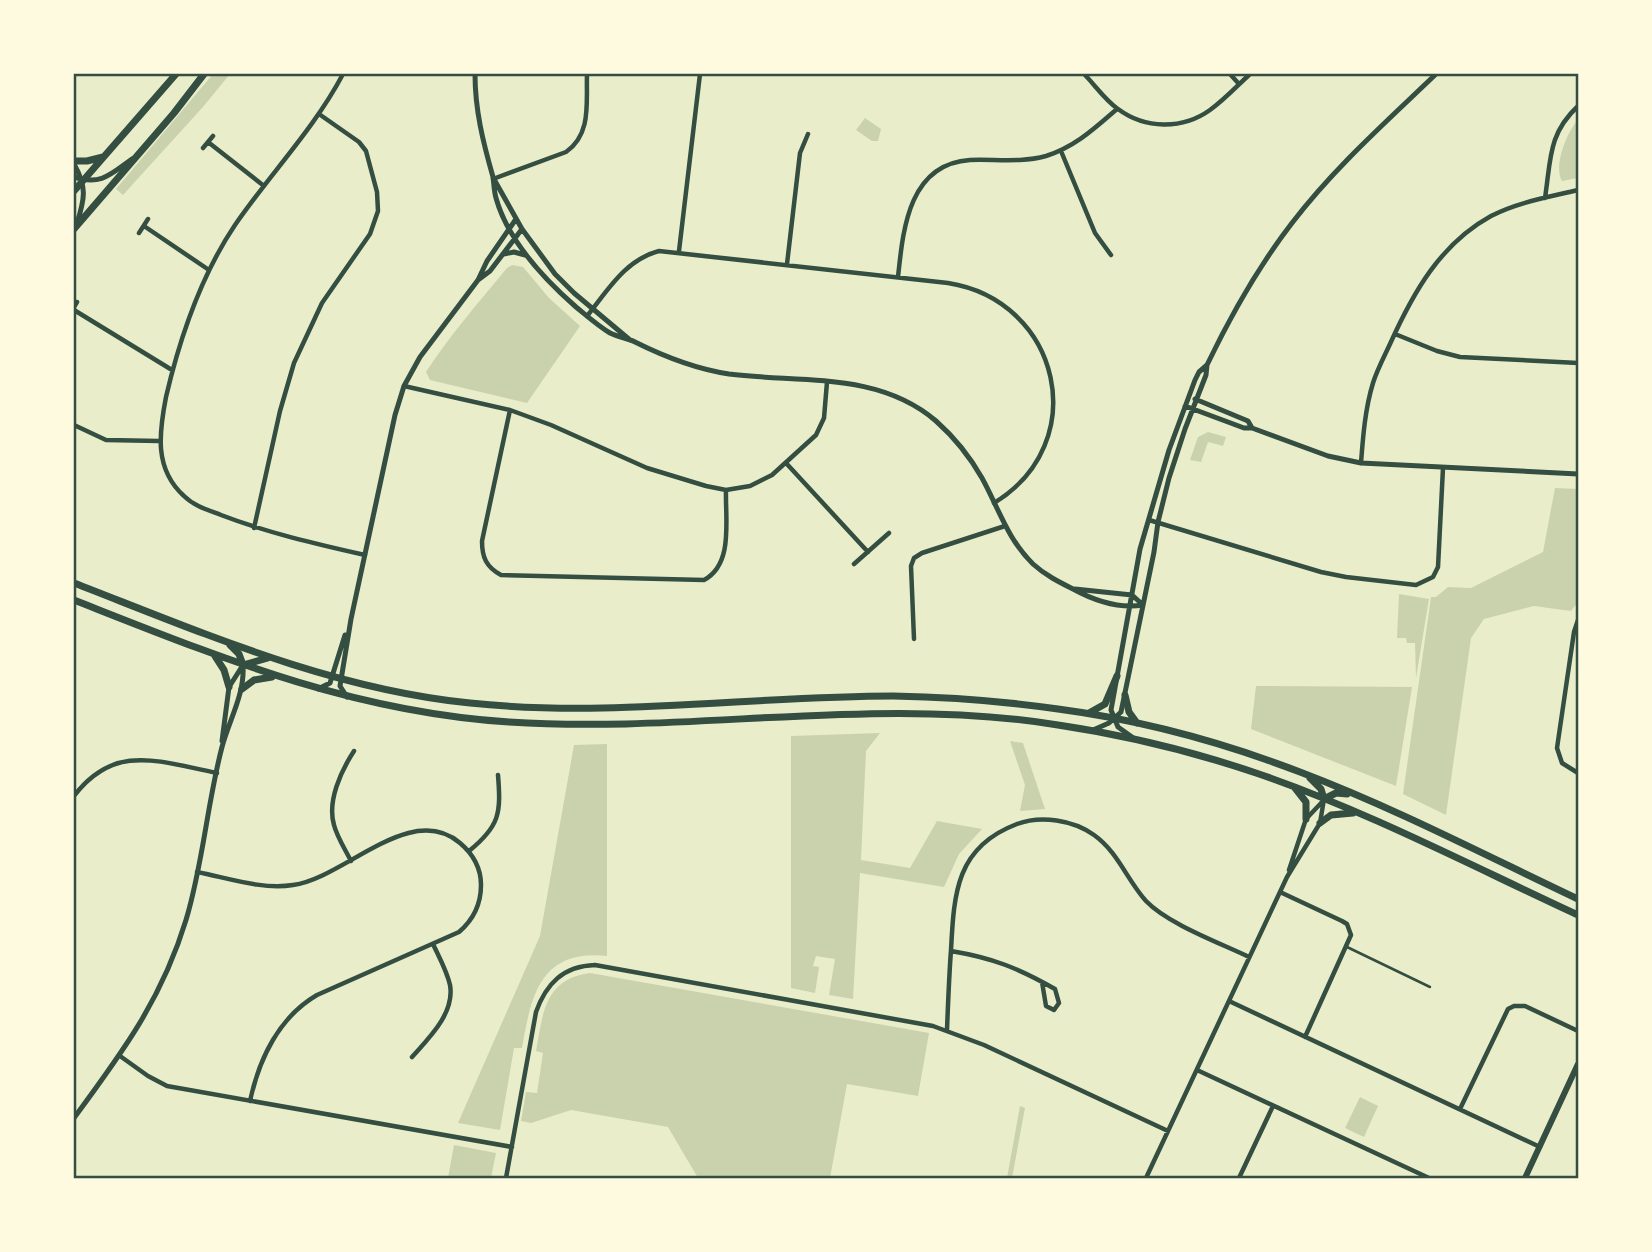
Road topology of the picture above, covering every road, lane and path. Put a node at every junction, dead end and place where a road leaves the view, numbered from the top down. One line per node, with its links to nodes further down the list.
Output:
1 (176, 74): 20 (main road)
2 (204, 74): 21 (main road)
3 (343, 74): 14 (street)
4 (475, 74): 24 (street)
5 (587, 74): 24 (street)
6 (699, 74): 38 (street)
7 (1084, 74): 13 (street)
8 (1230, 74): 11 (street)
9 (1250, 74): 11 (street)
10 (1436, 74): 52 (street)
11 (1239, 84): 13 (street)
12 (1578, 106): 29 (street)
13 (1117, 108): 19 (street)
14 (319, 114): 26 (street); 79 (street)
15 (808, 134): 42 (street)
16 (214, 136): 17 (street)
17 (208, 142): 18 (street); 26 (street)
18 (203, 148)
19 (1061, 151): 40 (street); 44 (street)
20 (103, 157): 22 (main road); 25 (main road)
21 (134, 157): 25 (street); 33 (main road)
22 (74, 162): 25 (street)
23 (74, 177): 25 (street)
24 (493, 179): 31 (street); 34 (street)
25 (83, 180): 28 (main road); 33 (street)
26 (264, 186): 43 (street)
27 (1578, 190): 29 (street)
28 (74, 191)
29 (1545, 198): 49 (street)
30 (148, 219): 32 (street)
31 (516, 219): 34 (street); 35 (street)
32 (144, 226): 36 (street); 43 (street)
33 (75, 228)
34 (509, 228): 37 (street); 45 (street)
35 (522, 229): 37 (street); 47 (street)
36 (139, 233)
37 (515, 237): 39 (street); 41 (street)
38 (678, 251): 42 (street); 47 (street)
39 (502, 255): 41 (street); 45 (street)
40 (1111, 255)
41 (530, 259): 48 (street)
42 (787, 264): 44 (street)
43 (209, 270): 53 (street)
44 (898, 277): 75 (street)
45 (478, 280): 55 (street)
46 (74, 306): 53 (street)
47 (593, 309): 48 (street); 50 (street)
48 (587, 316): 50 (street)
49 (1395, 334): 51 (street); 69 (street)
50 (631, 340): 54 (street)
51 (1578, 363)
52 (1207, 365): 56 (street); 57 (street)
53 (172, 370): 65 (street)
54 (827, 382): 68 (street); 75 (street)
55 (404, 386): 60 (street); 82 (street)
56 (1189, 396): 57 (street); 58 (street)
57 (1197, 400): 59 (street); 63 (street)
58 (1185, 406): 59 (street); 62 (street)
59 (1193, 409): 63 (street); 64 (street)
60 (510, 410): 74 (street); 74 (street)
61 (74, 425): 65 (street)
62 (1177, 426): 64 (street); 66 (street)
63 (1252, 428): 69 (street)
64 (1185, 429): 67 (street)
65 (159, 441): 79 (street)
66 (1169, 450): 67 (street); 72 (street)
67 (1177, 453): 73 (street)
68 (786, 463): 74 (street); 81 (street)
69 (1361, 463): 70 (street)
70 (1443, 468): 71 (street); 77 (street)
71 (1578, 474)
72 (1160, 480): 73 (street); 76 (street)
73 (1168, 482): 77 (street)
74 (726, 489)
75 (994, 503): 78 (street)
76 (1149, 520): 77 (street); 86 (street)
77 (1158, 522): 88 (street)
78 (1005, 526): 85 (street); 93 (street)
79 (254, 528): 82 (street)
80 (889, 533): 81 (street)
81 (868, 552): 83 (street)
82 (365, 555): 100 (street)
83 (854, 564)
84 (74, 583): 90 (main road)
85 (1072, 589): 86 (street); 89 (street)
86 (1132, 595): 88 (street); 89 (street)
87 (74, 600): 92 (main road)
88 (1143, 605): 89 (street); 104 (street)
89 (1130, 607): 98 (street)
90 (147, 611): 92 (main road); 94 (main road)
91 (1578, 620): 119 (street)
92 (141, 626): 95 (main road)
93 (914, 639)
94 (229, 643): 96 (main road); 97 (main road)
95 (215, 654): 97 (main road); 101 (main road)
96 (269, 658): 97 (main road); 100 (main road)
97 (243, 665): 99 (main road); 101 (street); 103 (street)
98 (1117, 676): 109 (main road); 110 (street)
99 (276, 677): 102 (main road); 103 (main road)
100 (337, 677): 102 (street); 105 (street); 107 (main road)
101 (229, 687): 115 (street)
102 (318, 688): 105 (main road)
103 (242, 689): 115 (street)
104 (1125, 695): 110 (street); 111 (main road)
105 (347, 697): 112 (main road)
106 (850, 697): 107 (main road); 108 (main road); 109 (main road)
107 (592, 709): 112 (main road)
108 (851, 713): 112 (main road); 113 (main road)
109 (1089, 713): 110 (main road)
110 (1114, 719): 111 (main road); 113 (street); 114 (street)
111 (1137, 723): 118 (main road)
112 (593, 724)
113 (1090, 731): 114 (main road)
114 (1139, 741): 121 (main road)
115 (222, 746): 117 (street)
116 (354, 751): 129 (street)
117 (217, 773): 123 (street); 130 (street)
118 (1304, 773): 122 (main road); 124 (main road)
119 (1578, 773)
120 (498, 775): 128 (street)
121 (1294, 787): 124 (main road); 126 (main road)
122 (1355, 795): 124 (main road); 133 (main road)
123 (74, 796)
124 (1324, 799): 125 (main road); 126 (street); 127 (street)
125 (1357, 813): 127 (main road); 134 (main road)
126 (1306, 819): 131 (street)
127 (1320, 823): 131 (street)
128 (469, 851): 129 (street); 135 (street)
129 (351, 860): 130 (street)
130 (197, 872): 145 (street)
131 (1287, 877): 132 (street)
132 (1280, 892): 136 (street); 138 (street)
133 (1578, 899)
134 (1578, 915)
135 (433, 944): 146 (street); 149 (street)
136 (1347, 947): 140 (lane); 144 (street)
137 (951, 951): 138 (street); 139 (street); 142 (street)
138 (1249, 957): 141 (street)
139 (1042, 982): 139 (street)
140 (1430, 987)
141 (1229, 1001): 144 (street); 148 (street)
142 (947, 1030): 153 (street); 154 (street)
143 (1578, 1031): 151 (street)
144 (1305, 1037): 151 (street)
145 (120, 1056): 149 (street); 152 (street)
146 (412, 1057)
147 (1578, 1064): 155 (main road)
148 (1197, 1070): 150 (street); 153 (street)
149 (250, 1101): 154 (street)
150 (1273, 1106): 158 (street); 159 (street)
151 (1460, 1109): 155 (street)
152 (74, 1118)
153 (1168, 1131): 157 (street)
154 (512, 1147): 156 (street)
155 (1540, 1147): 160 (main road)
156 (506, 1178)
157 (1146, 1178)
158 (1239, 1178)
159 (1428, 1178)
160 (1525, 1178)

